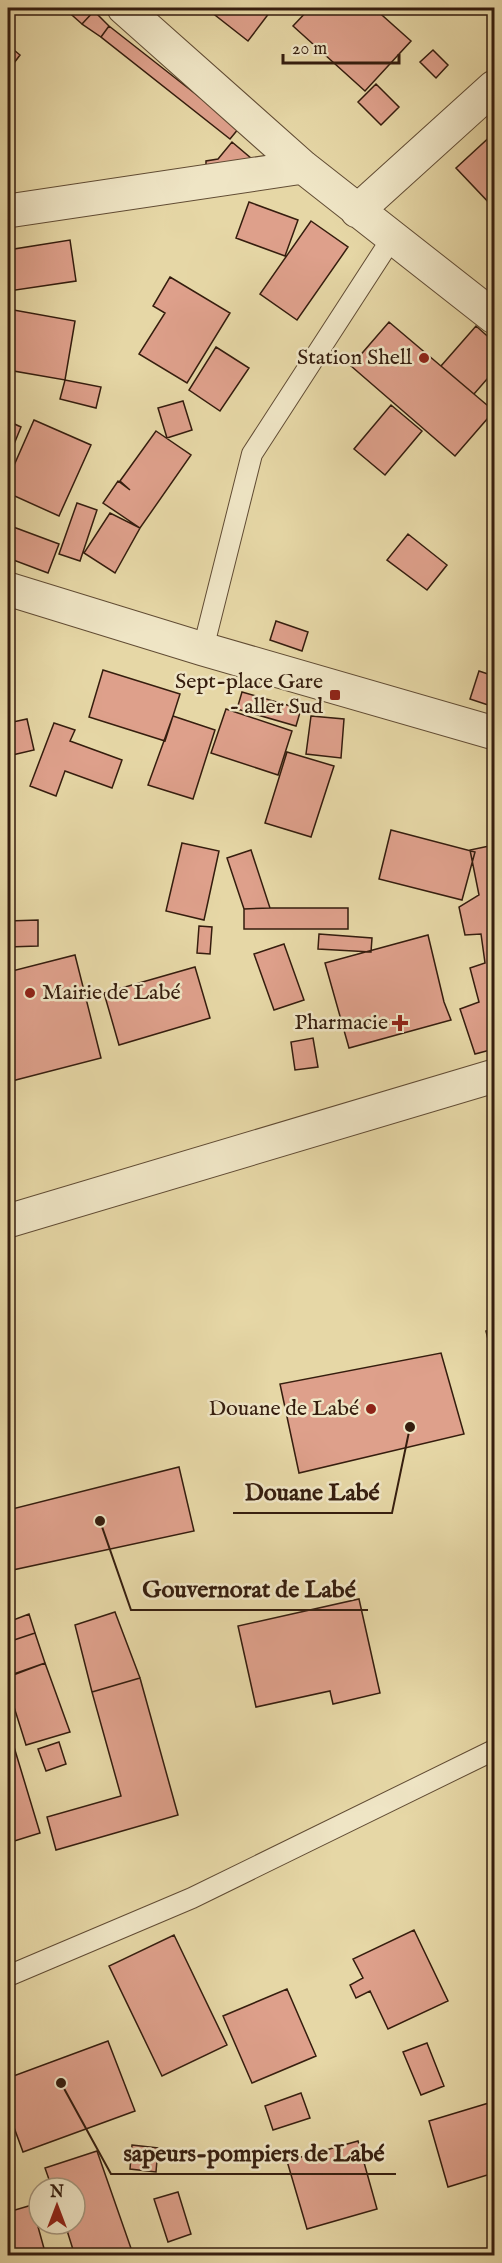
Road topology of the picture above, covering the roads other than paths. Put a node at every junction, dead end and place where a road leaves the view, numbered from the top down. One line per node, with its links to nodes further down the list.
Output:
1 (124, 8): 3 (street)
2 (495, 87): 5 (street)
3 (303, 167): 4 (street); 5 (street)
4 (8, 211)
5 (357, 211): 6 (street)
6 (393, 238): 7 (street); 9 (lane)
7 (495, 317)
8 (8, 589): 9 (street)
9 (202, 650): 10 (street)
10 (495, 733)
11 (495, 1076): 12 (street)
12 (8, 1221)
13 (495, 1750): 14 (lane)
14 (8, 1976)

